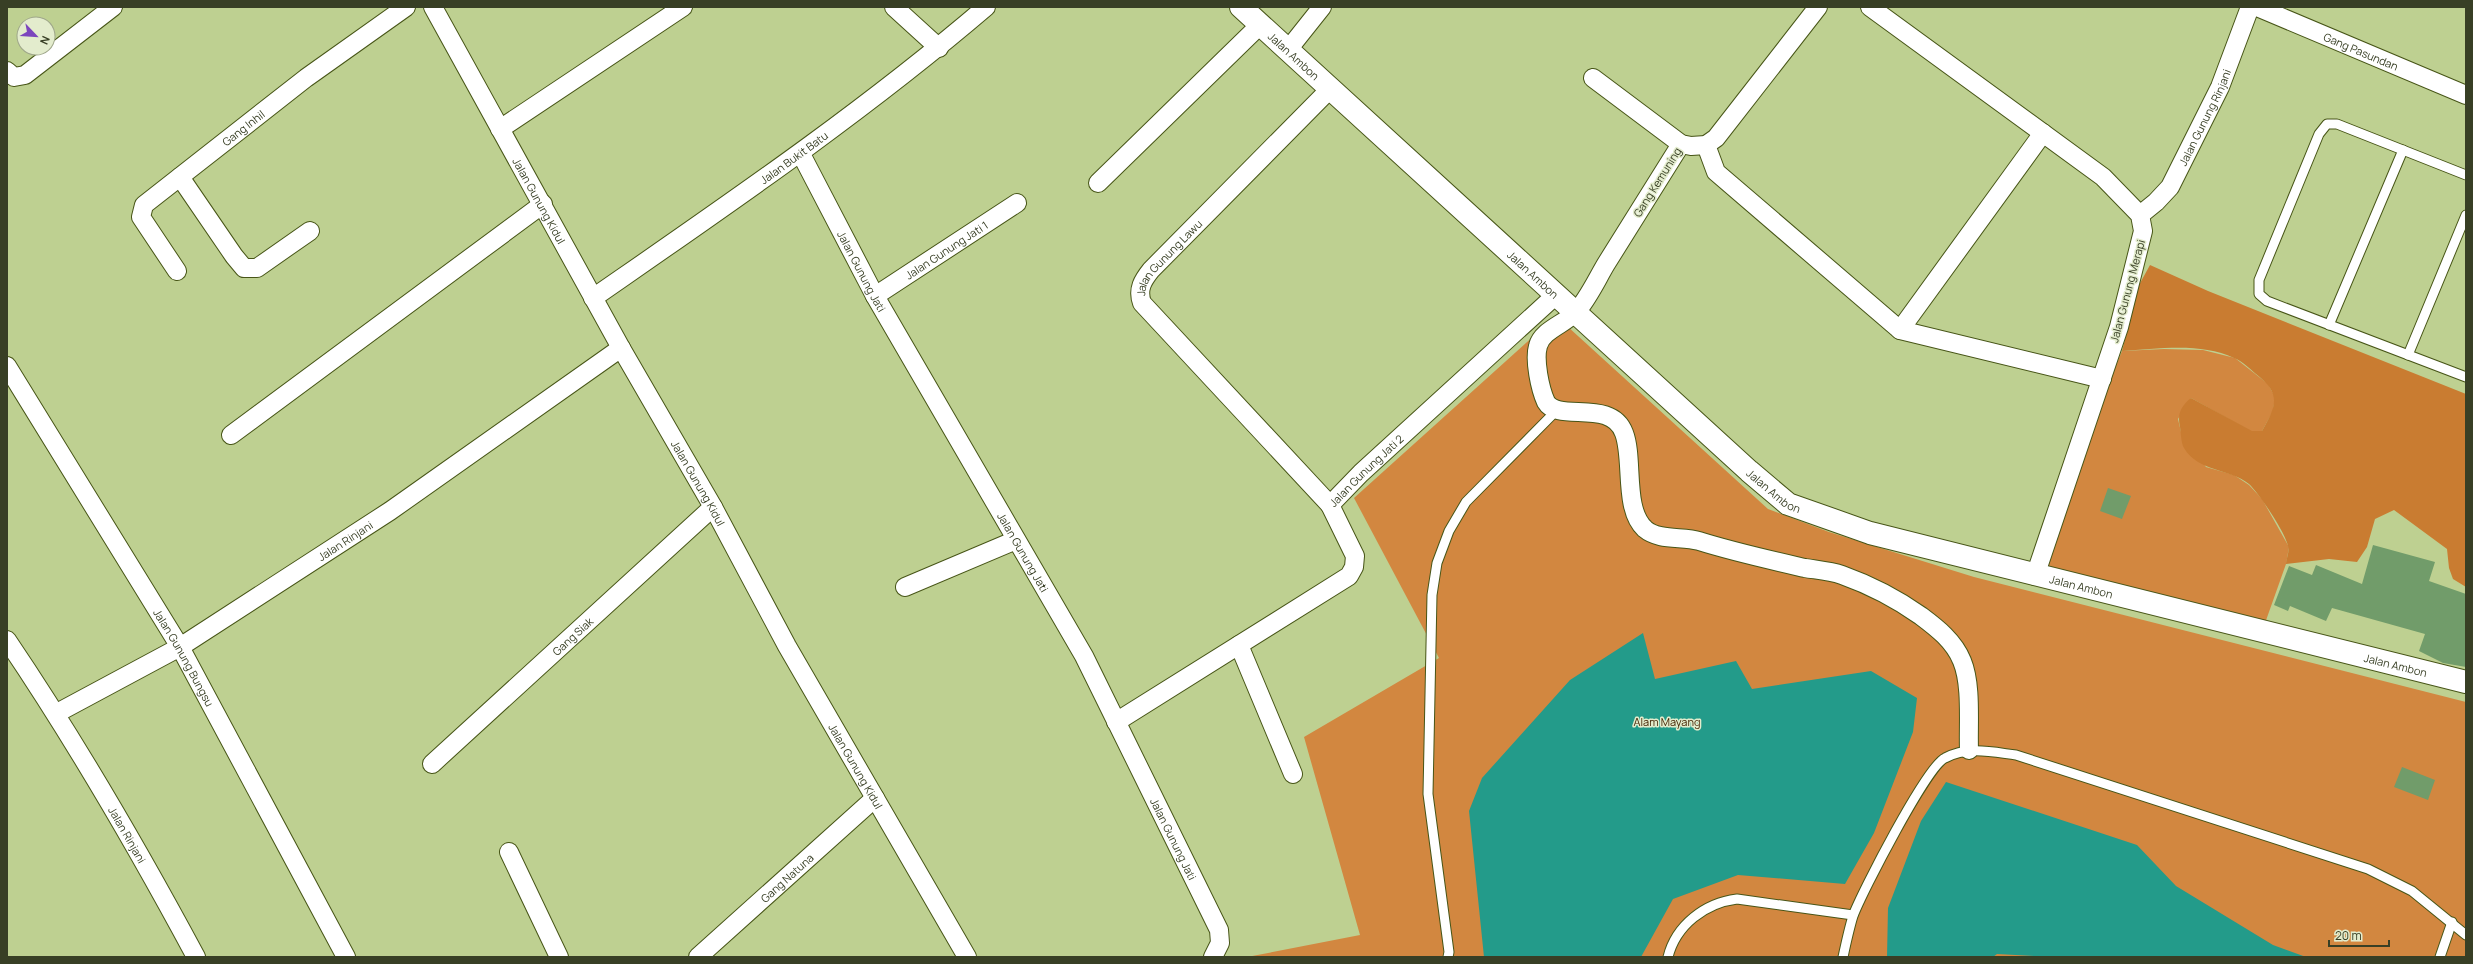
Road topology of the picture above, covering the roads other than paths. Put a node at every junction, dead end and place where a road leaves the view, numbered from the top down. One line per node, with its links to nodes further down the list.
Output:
1 (113, 7): 16 (street)
2 (406, 7): 27 (street, Gang Inhil)
3 (433, 7): 20 (street, Jalan Gunung Kidul)
4 (683, 7): 20 (street)
5 (894, 7): 14 (street)
6 (986, 7): 14 (street, Jalan Bukit Batu)
7 (1241, 7): 13 (street, Jalan Ambon)
8 (1322, 7): 15 (street)
9 (1818, 7): 23 (street)
10 (1870, 7): 21 (street)
11 (2250, 7): 31 (street, Jalan Gunung Rinjani)
12 (2257, 7): 19 (street, Gang Pasundan)
13 (1260, 25): 15 (street, Jalan Ambon); 28 (street)
14 (939, 48): 25 (street, Jalan Bukit Batu)
15 (1288, 51): 18 (street, Jalan Ambon)
16 (7, 71)
17 (1593, 78): 22 (street)
18 (1331, 88): 35 (street, Jalan Ambon); 48 (street, Jalan Gunung Lawu)
19 (2466, 95)
20 (500, 129): 30 (street, Jalan Gunung Kidul)
21 (2043, 133): 31 (street); 40 (street)
22 (1681, 144): 23 (street, Gang Kemuning); 38 (street, Gang Kemuning)
23 (1706, 145): 40 (street)
24 (2403, 150): 26 (lane); 39 (lane); 39 (lane)
25 (801, 154): 36 (street, Jalan Gunung Jati); 37 (street, Jalan Bukit Batu)
26 (2466, 175)
27 (180, 177): 33 (street); 34 (street, Gang Inhil)
28 (1098, 183)
29 (1017, 203): 36 (street, Jalan Gunung Jati 1)
30 (543, 204): 37 (street, Jalan Gunung Kidul); 47 (street)
31 (2140, 215): 45 (street, Jalan Gunung Merapi)
32 (2466, 215): 42 (lane)
33 (310, 230)
34 (177, 271)
35 (1557, 294): 38 (street, Jalan Ambon); 48 (street, Jalan Gunung Jati 2)
36 (875, 296): 50 (street, Jalan Gunung Jati)
37 (594, 298): 41 (street, Jalan Gunung Kidul)
38 (1576, 312): 46 (street); 51 (street, Jalan Ambon)
39 (2329, 325): 42 (lane)
40 (1900, 330): 45 (street)
41 (621, 348): 49 (street, Jalan Gunung Kidul); 55 (street, Jalan Rinjani)
42 (2408, 355): 44 (lane)
43 (7, 366): 55 (street, Jalan Gunung Bungsu)
44 (2466, 377)
45 (2102, 378): 51 (street, Jalan Gunung Merapi)
46 (1557, 410): 59 (street); 73 (lane)
47 (231, 435)
48 (1330, 505): 54 (street, Jalan Gunung Jati 2)
49 (713, 507): 60 (street, Gang Siak); 62 (street, Jalan Gunung Kidul)
50 (1016, 540): 52 (street); 58 (street, Jalan Gunung Jati)
51 (2035, 576): 56 (street, Jalan Ambon)
52 (905, 587)
53 (7, 640): 57 (street, Jalan Rinjani)
54 (1239, 645): 58 (street, Jalan Gunung Jati 2); 61 (street)
55 (180, 646): 57 (street, Jalan Rinjani); 69 (street, Jalan Gunung Bungsu)
56 (2466, 682)
57 (56, 713): 68 (street, Jalan Rinjani)
58 (1116, 722): 72 (street, Jalan Gunung Jati)
59 (1969, 750): 64 (lane); 65 (lane)
60 (432, 764)
61 (1293, 774)
62 (875, 798): 67 (street, Jalan Gunung Kidul); 71 (street, Gang Natuna)
63 (509, 852): 70 (street)
64 (1853, 916): 74 (lane); 75 (lane)
65 (2452, 922): 66 (lane); 76 (lane)
66 (2466, 935)
67 (962, 955)
68 (196, 957)
69 (346, 957)
70 (559, 957)
71 (698, 957)
72 (1212, 957)
73 (1448, 957)
74 (1668, 957)
75 (1843, 957)
76 (2440, 957)

